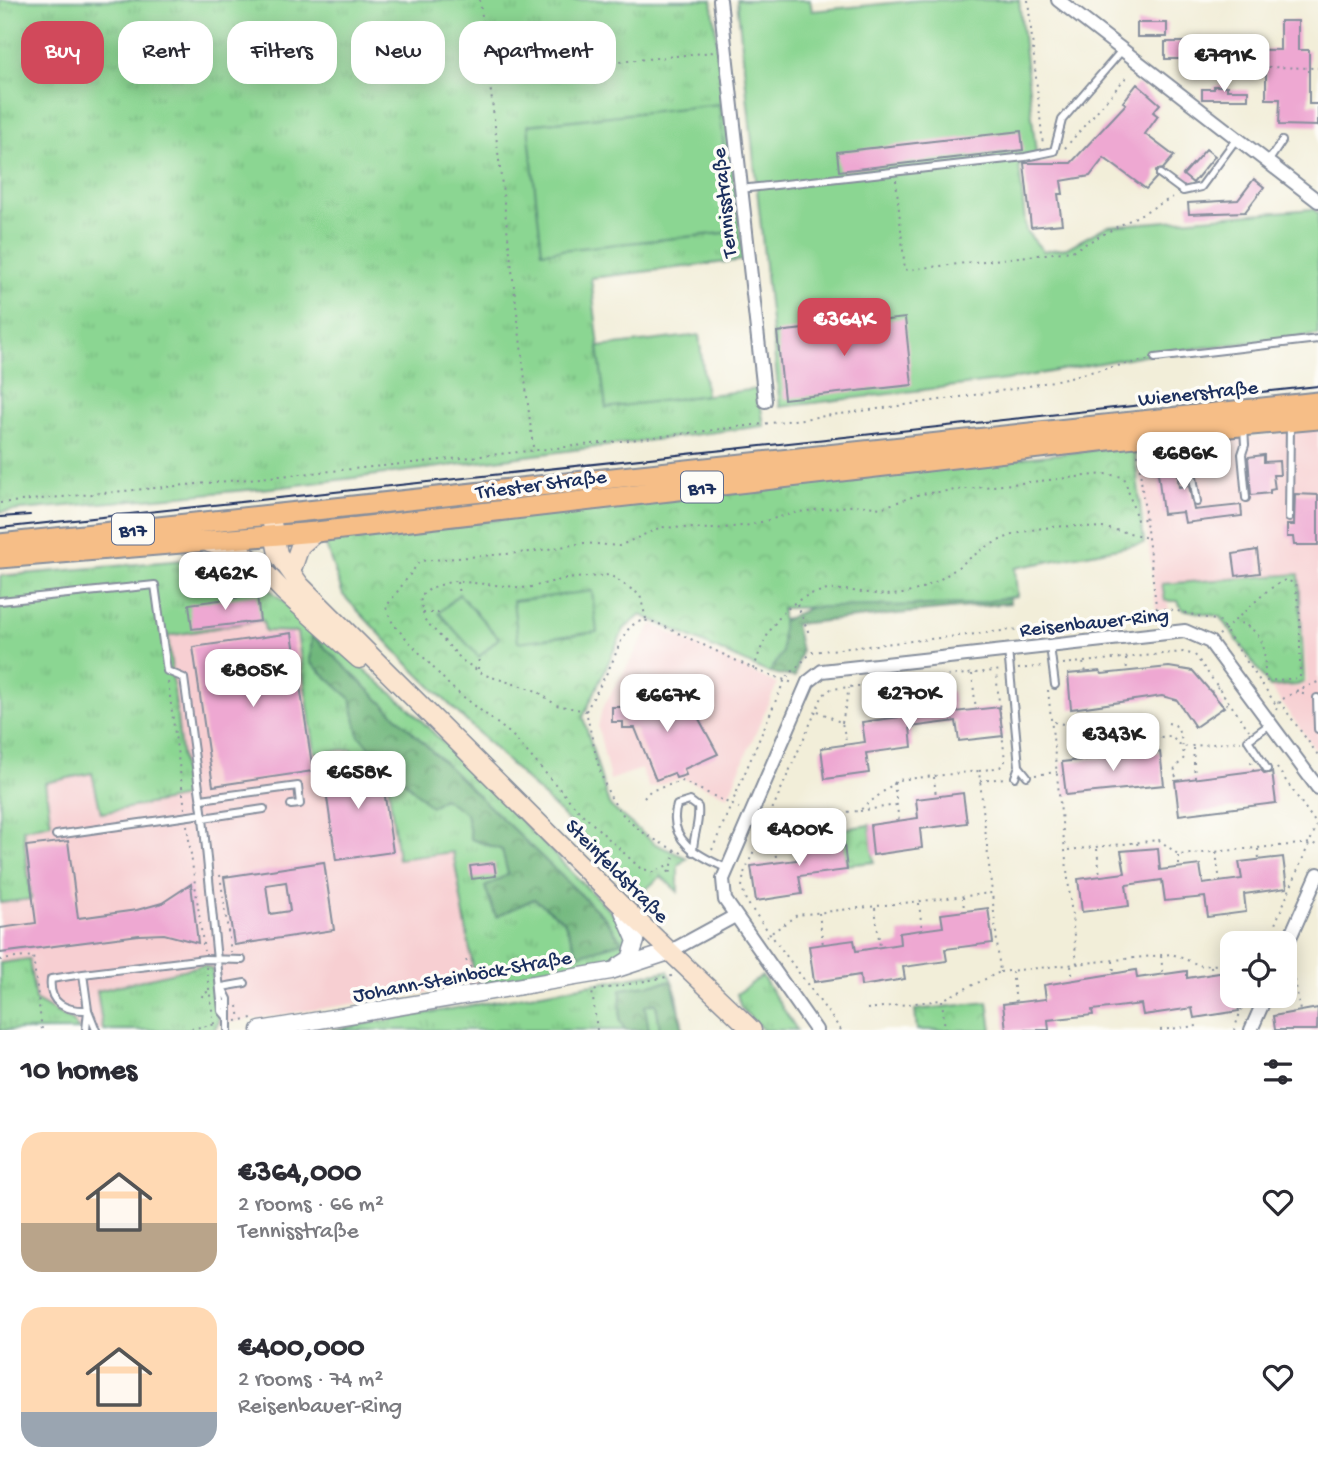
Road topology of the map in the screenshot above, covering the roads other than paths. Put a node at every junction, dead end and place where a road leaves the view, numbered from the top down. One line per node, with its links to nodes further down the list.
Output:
1 (720, 0): 8 (street, Tennisstraße)
2 (1058, 0): 3 (street)
3 (1123, 49): 4 (street); 8 (lane)
4 (1237, 138): 6 (street); 7 (lane)
5 (1282, 141): 6 (lane)
6 (1268, 162): 9 (street)
7 (1160, 173)
8 (740, 189): 12 (street, Tennisstraße)
9 (1318, 201)
10 (1318, 339): 11 (lane)
11 (1155, 358)
12 (765, 401)
13 (1318, 401): 18 (main road, Wienerstraße / B17)
14 (1318, 419): 15 (main road, Wienerstraße / B17)
15 (1290, 422): 16 (main road, Wienerstraße / B17); 22 (lane)
16 (1243, 425): 17 (main road, Wienerstraße / B17); 19 (lane)
17 (1186, 431): 18 (main road, Wienerstraße / B17); 20 (lane)
18 (1084, 435): 21 (main road, Triester Straße / B17); 23 (main road, Triester Straße / B17)
19 (1246, 498)
20 (1197, 502)
21 (269, 516): 24 (main road); 26 (main road, Triester Straße / B17)
22 (1289, 518)
23 (316, 532): 24 (main road, Triester Straße / B17); 28 (main road)
24 (267, 536): 25 (main road, Triester Straße / B17); 28 (main road, Steinfeldstraße); 29 (main road)
25 (206, 542): 27 (main road, Triester Straße / B17); 29 (main road, Steinfeldstraße)
26 (0, 544)
27 (0, 558)
28 (291, 572): 37 (main road, Steinfeldstraße)
29 (266, 573): 37 (main road, Steinfeldstraße)
30 (0, 601): 43 (lane)
31 (1046, 646): 32 (street, Reisenbauer-Ring); 33 (lane); 35 (street, Reisenbauer-Ring)
32 (1008, 650): 38 (lane, Reisenbauer-Ring); 49 (street, Reisenbauer-Ring)
33 (1051, 687)
34 (1317, 698): 36 (lane)
35 (1270, 724): 39 (lane); 42 (street, Reisenbauer-Ring)
36 (1318, 729)
37 (455, 741): 51 (main road, Steinfeldstraße)
38 (1019, 766): 40 (lane); 41 (lane, Reisenbauer-Ring)
39 (1268, 769)
40 (1029, 776)
41 (1013, 777)
42 (1318, 789)
43 (201, 799): 44 (lane); 46 (lane)
44 (291, 805)
45 (264, 809): 46 (lane)
46 (203, 816): 47 (lane); 55 (lane)
47 (56, 835)
48 (693, 852): 48 (lane); 49 (lane)
49 (726, 867): 52 (street, Reisenbauer-Ring)
50 (1318, 874): 53 (street)
51 (620, 904): 54 (main road, Steinfeldstraße); 57 (street)
52 (735, 916): 54 (street); 68 (street, Reisenbauer-Ring)
53 (1293, 931)
54 (669, 952): 57 (street, Johann-Steinböck-Straße); 67 (main road, Steinfeldstraße)
55 (218, 958): 56 (lane); 58 (lane); 60 (lane)
56 (242, 960)
57 (611, 971): 64 (street, Johann-Steinböck-Straße)
58 (83, 974): 62 (lane); 62 (lane)
59 (245, 983): 60 (lane)
60 (222, 987): 63 (lane)
61 (1261, 1008): 69 (street)
62 (88, 1010): 65 (lane); 66 (lane)
63 (228, 1023)
64 (257, 1024)
65 (86, 1030)
66 (96, 1030)
67 (752, 1030)
68 (816, 1030)
69 (1251, 1030)

